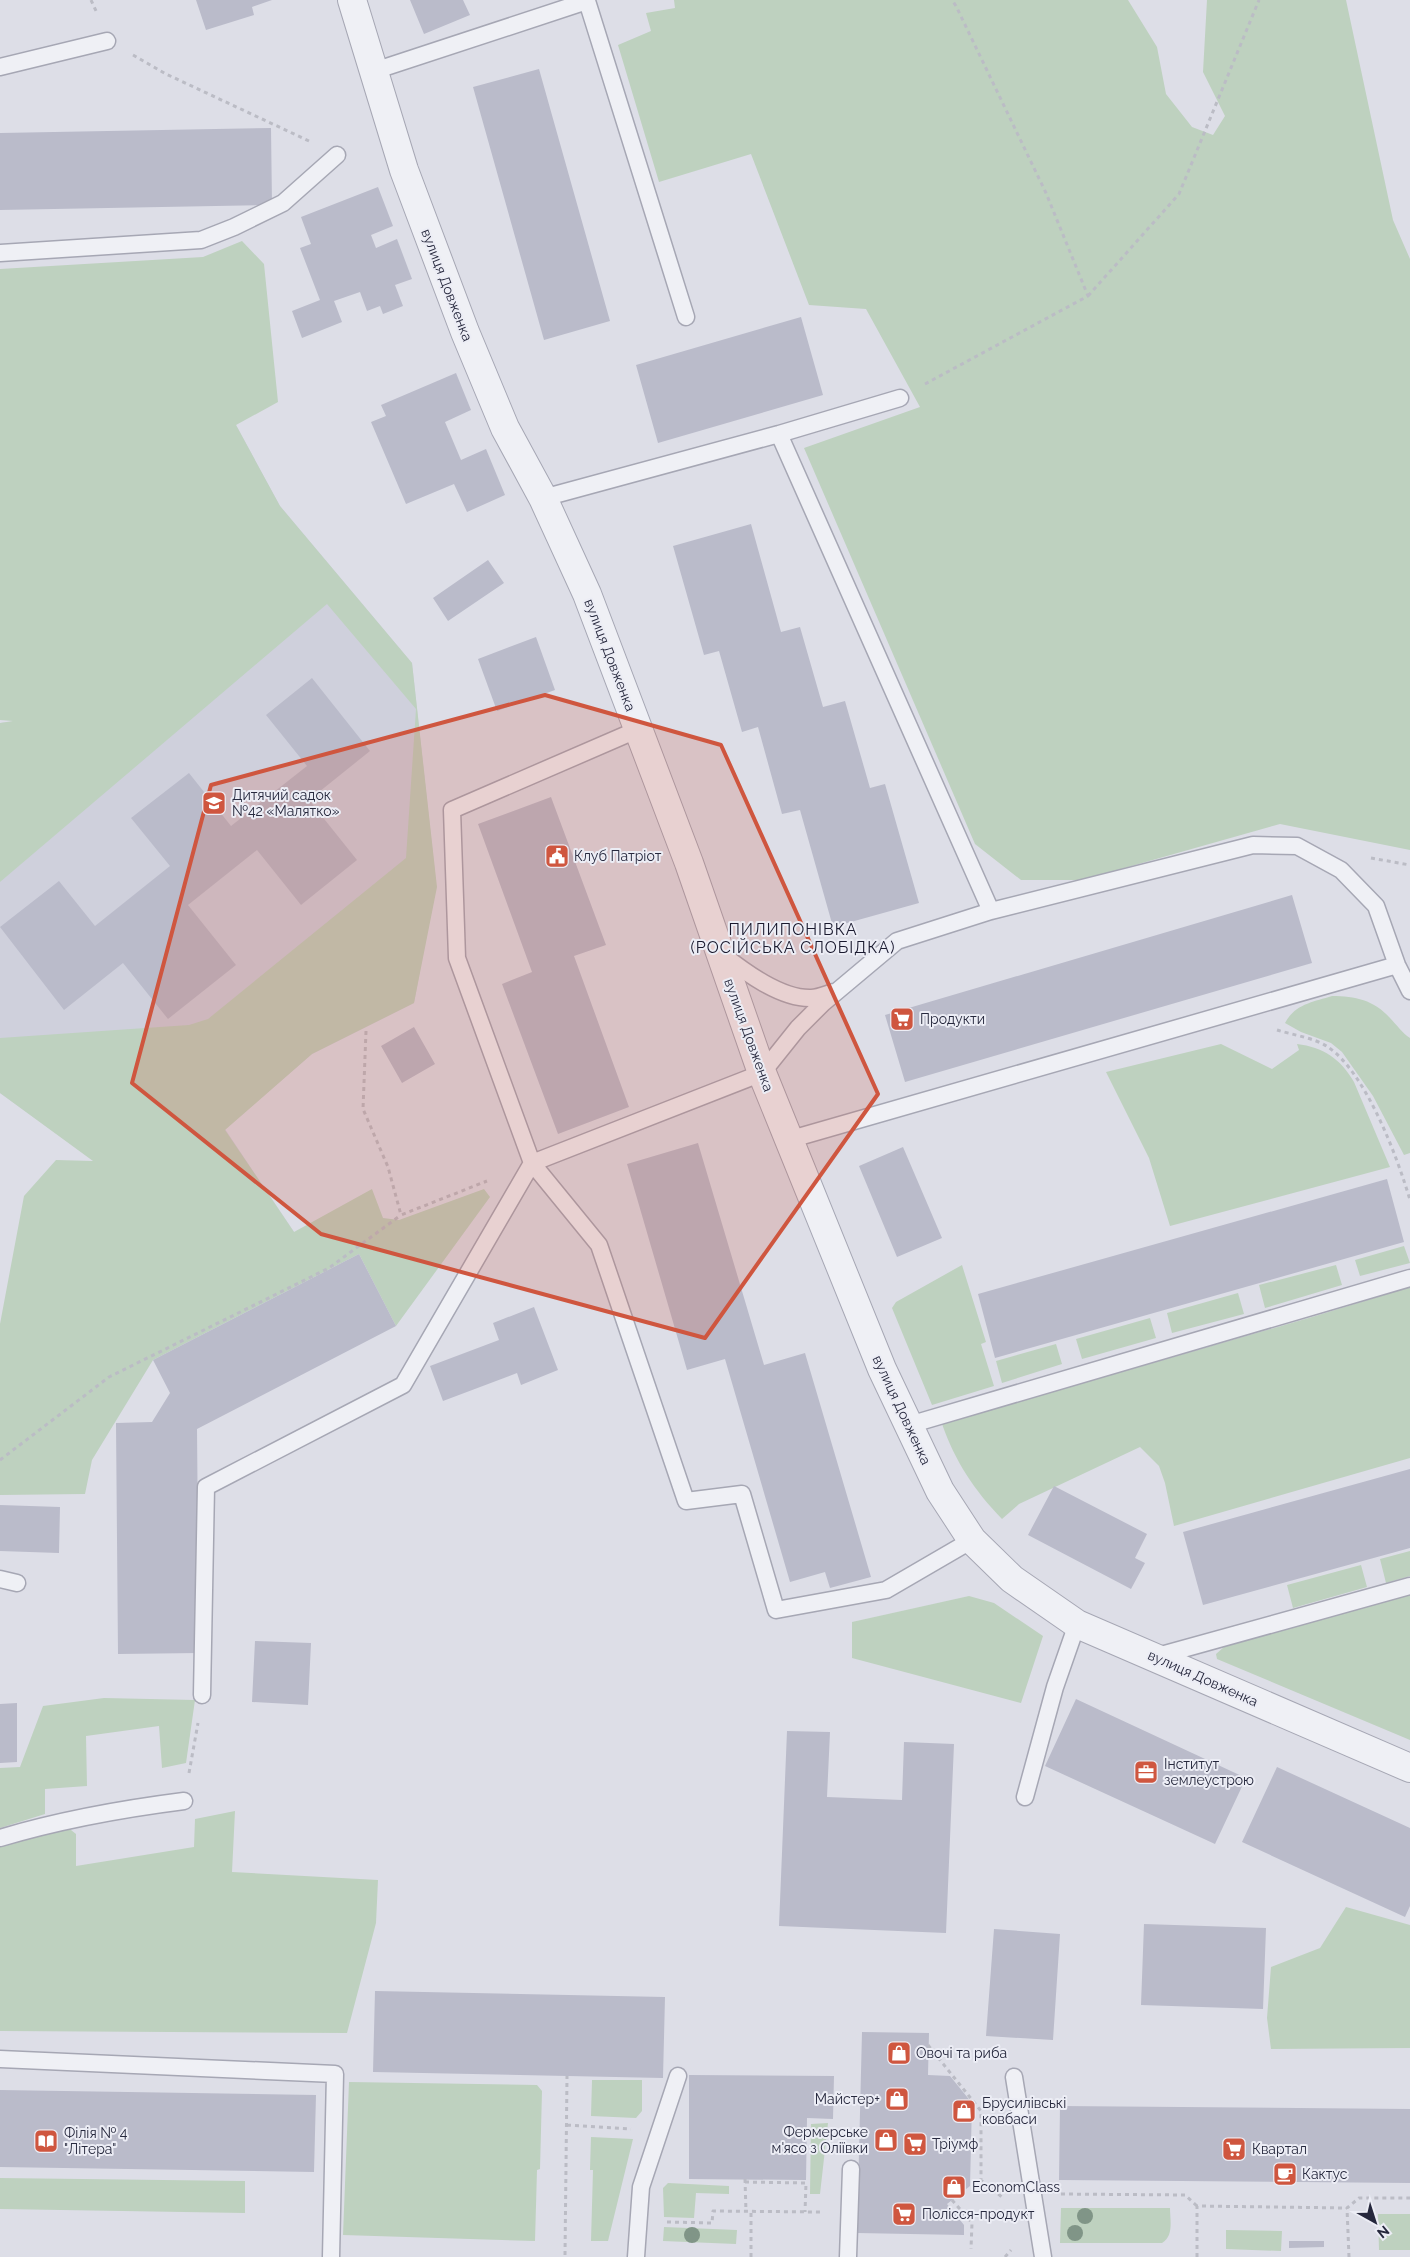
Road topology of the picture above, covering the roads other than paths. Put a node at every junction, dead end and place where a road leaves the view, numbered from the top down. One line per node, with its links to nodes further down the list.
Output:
1 (352, 0): 4 (street, вулиця Довженка)
2 (107, 41): 3 (lane)
3 (0, 68)
4 (374, 71): 7 (lane); 10 (street, вулиця Довженка)
5 (337, 154): 6 (lane)
6 (0, 253)
7 (686, 317)
8 (900, 398): 9 (lane)
9 (779, 434): 10 (lane); 12 (lane)
10 (543, 498): 11 (street, вулиця Довженка)
11 (639, 729): 13 (street, вулиця Довженка); 19 (lane)
12 (991, 911): 14 (lane); 15 (lane)
13 (718, 952): 15 (lane); 17 (street, вулиця Довженка)
14 (1397, 965): 16 (lane); 18 (lane)
15 (838, 991): 17 (lane)
16 (1410, 991)
17 (762, 1073): 18 (street, вулиця Довженка); 19 (lane)
18 (788, 1140): 21 (street, вулиця Довженка)
19 (532, 1163): 22 (lane); 28 (lane)
20 (1410, 1278): 21 (lane)
21 (909, 1426): 22 (street, вулиця Довженка)
22 (972, 1540): 26 (street, вулиця Довженка)
23 (0, 1579): 24 (lane)
24 (17, 1583)
25 (1410, 1586): 27 (lane)
26 (1077, 1624): 27 (street, вулиця Довженка); 30 (lane)
27 (1154, 1657): 29 (street, вулиця Довженка)
28 (202, 1695)
29 (1410, 1768)
30 (1025, 1797)
31 (184, 1801): 32 (lane)
32 (0, 1838)
33 (0, 2059): 37 (lane)
34 (678, 2076): 38 (lane)
35 (1014, 2077): 40 (lane)
36 (850, 2169): 39 (lane)
37 (331, 2257)
38 (636, 2257)
39 (848, 2257)
40 (1044, 2257)

